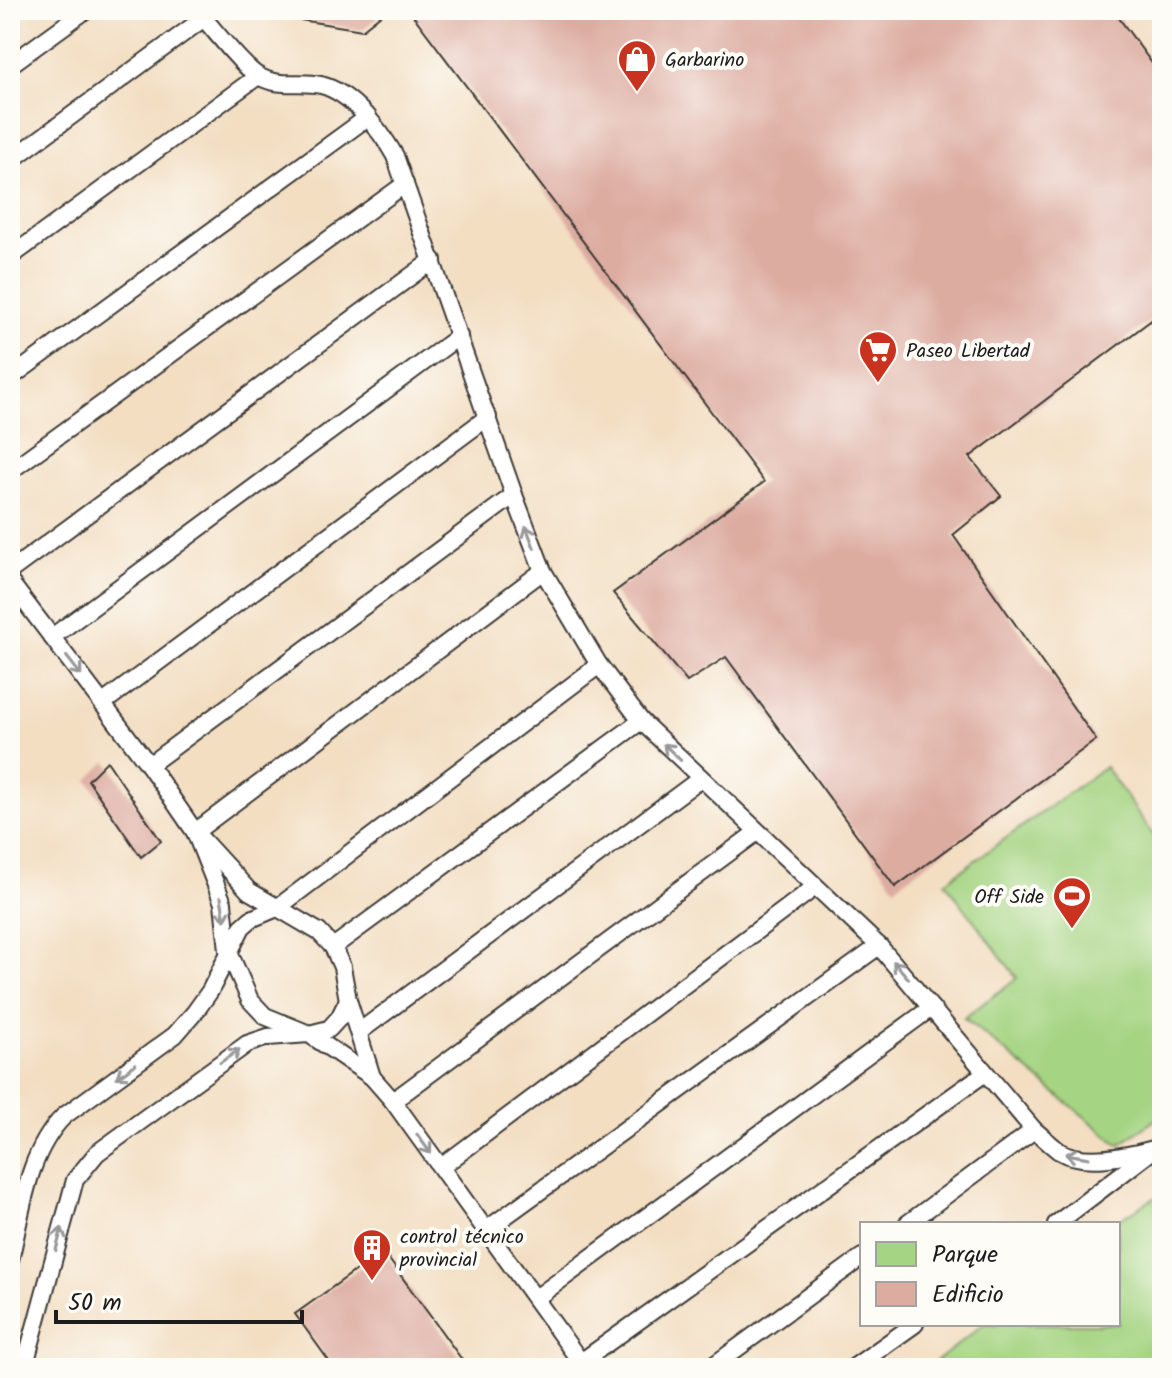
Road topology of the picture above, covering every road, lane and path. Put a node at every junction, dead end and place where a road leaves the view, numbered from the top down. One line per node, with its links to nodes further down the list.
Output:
1 (86, 10): 3 (lane)
2 (201, 14): 4 (lane); 6 (lane)
3 (10, 65)
4 (258, 76): 5 (lane); 8 (lane)
5 (368, 117): 7 (lane); 11 (lane)
6 (10, 161)
7 (405, 184): 9 (lane); 13 (lane)
8 (10, 257)
9 (433, 260): 10 (lane); 15 (lane)
10 (459, 336): 12 (lane); 18 (lane)
11 (10, 378)
12 (488, 417): 14 (lane); 20 (lane)
13 (10, 471)
14 (514, 495): 16 (lane, one-way to 14); 22 (lane)
15 (10, 571)
16 (543, 571): 19 (lane); 24 (lane)
17 (10, 582): 18 (lane)
18 (52, 637): 20 (lane, one-way to 20)
19 (599, 665): 21 (lane); 27 (lane)
20 (103, 703): 22 (lane)
21 (641, 721): 23 (lane, one-way to 21); 29 (lane)
22 (149, 765): 24 (lane)
23 (700, 779): 25 (lane); 33 (lane)
24 (195, 832): 27 (lane); 30 (lane, one-way to 30)
25 (757, 832): 26 (lane); 37 (lane)
26 (815, 887): 28 (lane); 40 (lane)
27 (277, 908): 29 (lane); 30 (lane)
28 (879, 946): 32 (lane, one-way to 28); 43 (lane)
29 (333, 947): 31 (lane)
30 (228, 950): 34 (lane); 45 (lane, one-way to 45)
31 (348, 1000): 33 (lane); 34 (lane)
32 (931, 1008): 35 (lane); 46 (lane)
33 (359, 1032): 36 (lane)
34 (309, 1034): 36 (lane); 49 (lane, one-way to 34)
35 (985, 1073): 38 (lane); 48 (lane)
36 (372, 1077): 37 (lane)
37 (393, 1101): 40 (lane, one-way to 40)
38 (1034, 1130): 39 (lane, one-way to 38); 41 (lane)
39 (1158, 1146): 42 (lane)
40 (441, 1167): 43 (lane)
41 (910, 1222)
42 (1059, 1222)
43 (486, 1230): 46 (lane)
44 (860, 1258): 50 (lane)
45 (10, 1260)
46 (536, 1298): 48 (lane)
47 (912, 1326): 51 (lane)
48 (583, 1365)
49 (24, 1368)
50 (710, 1368)
51 (853, 1368)

